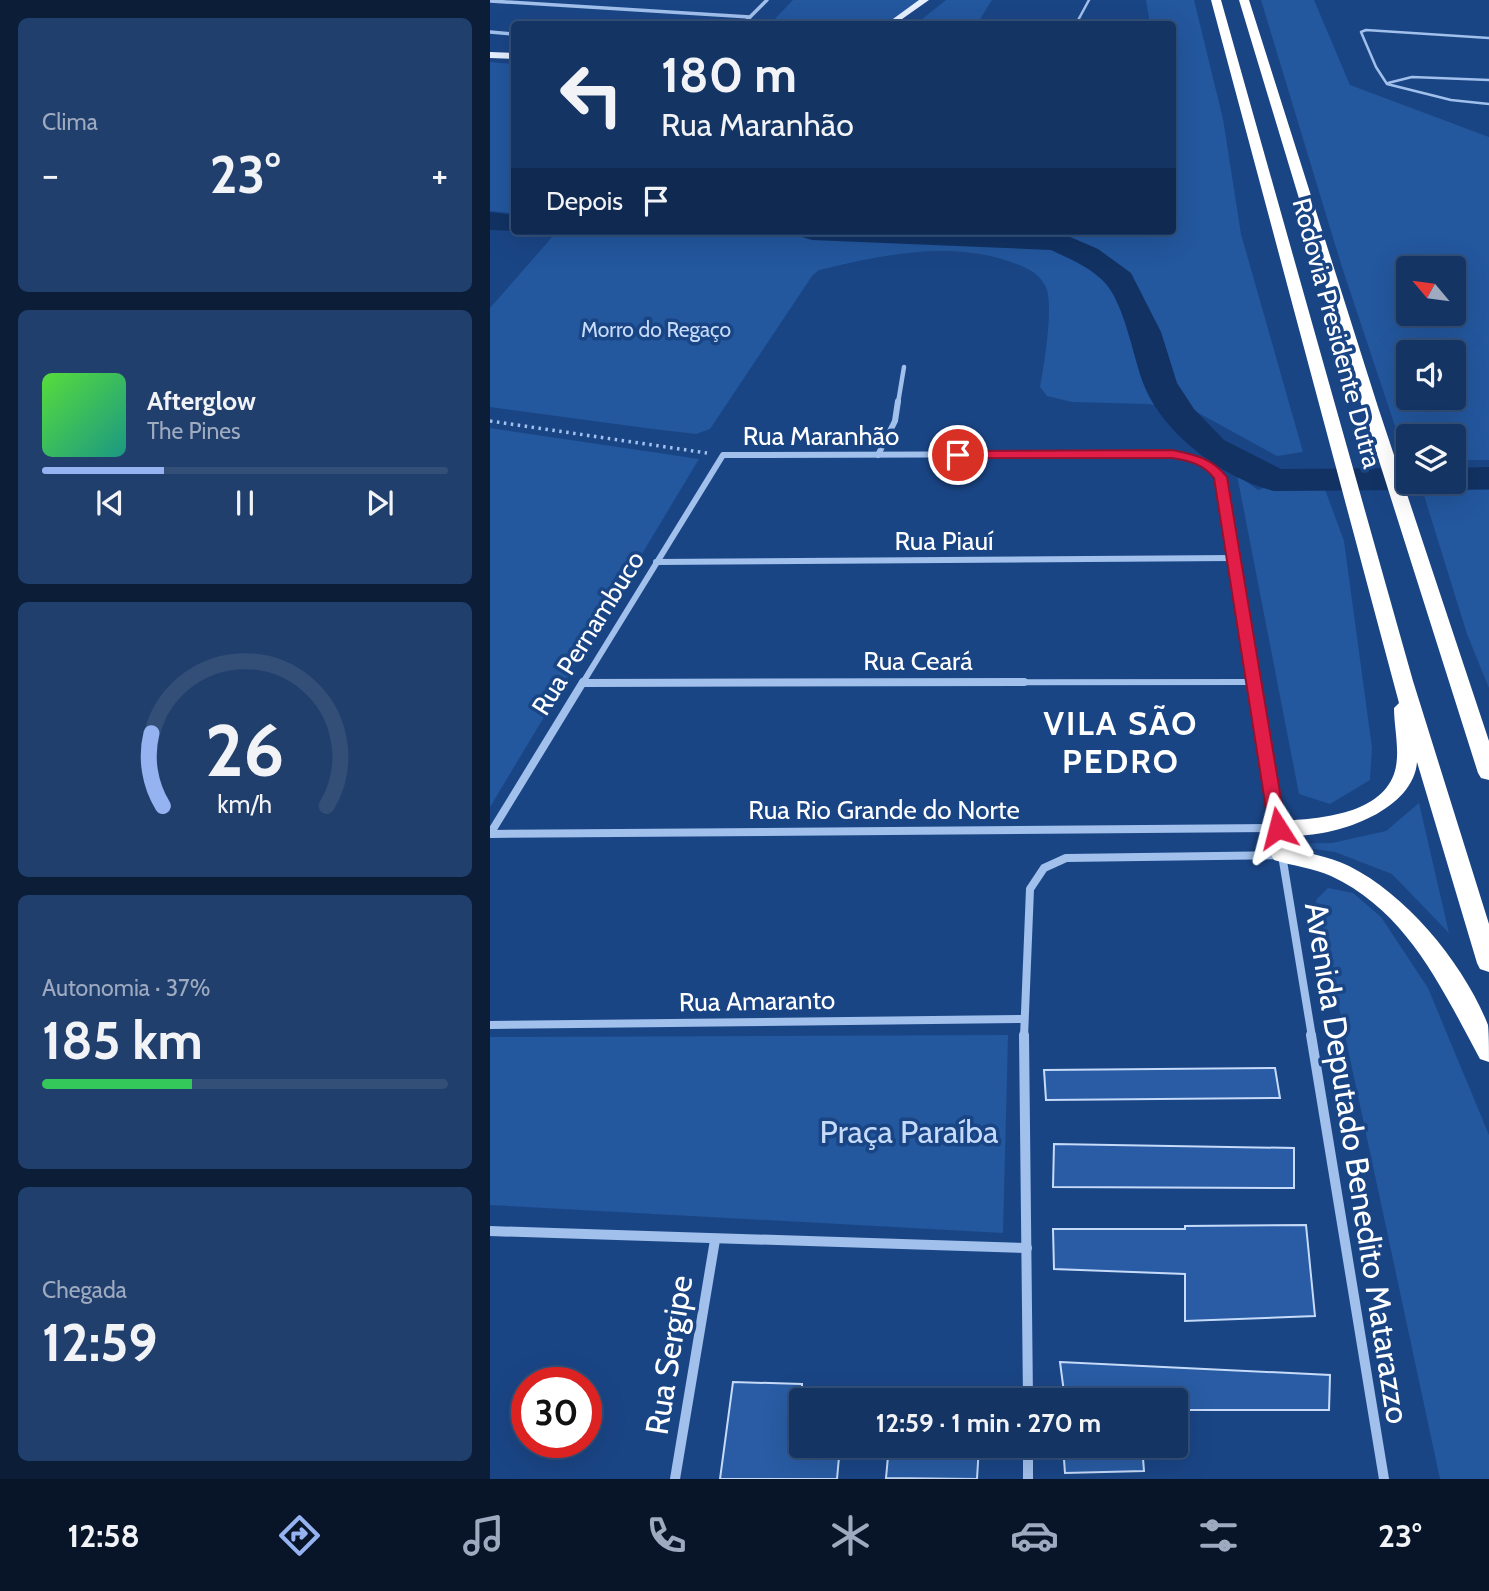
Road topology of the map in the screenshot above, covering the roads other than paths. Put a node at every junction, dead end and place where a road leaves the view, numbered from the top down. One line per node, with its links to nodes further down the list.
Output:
1 (767, 0): 7 (street)
2 (925, 0): 9 (main road)
3 (1089, 0): 10 (lane)
4 (1216, 0): 24 (highway, Rodovia Presidente Dutra)
5 (1244, 0): 27 (highway, Rodovia Presidente Dutra)
6 (490, 1): 7 (street)
7 (750, 17): 8 (street)
8 (746, 21)
9 (894, 21)
10 (1078, 21)
11 (490, 32): 12 (street)
12 (511, 34)
13 (1489, 37): 17 (lane)
14 (490, 55): 15 (main road)
15 (511, 56)
16 (1489, 80): 17 (lane)
17 (1387, 84): 18 (lane)
18 (1489, 104)
19 (904, 367): 21 (street)
20 (723, 455): 21 (street, Rua Maranhão); 23 (street, Rua Pernambuco)
21 (878, 455): 22 (street, Rua Maranhão)
22 (1231, 558): 23 (street, Rua Piauí); 25 (street)
23 (656, 562): 26 (street, Rua Pernambuco)
24 (1403, 681): 28 (highway); 31 (highway, Rodovia Presidente Dutra)
25 (1253, 682): 26 (street, Rua Ceará); 28 (street)
26 (583, 683): 29 (street, Rua Pernambuco)
27 (1489, 773)
28 (1278, 828): 29 (street, Rua Rio Grande do Norte)
29 (490, 834)
30 (1282, 855): 32 (street); 34 (highway); 42 (street, Avenida Deputado Benedito Matarazzo)
31 (1489, 962)
32 (1024, 1019): 33 (street, Rua Amaranto); 37 (street)
33 (490, 1025)
34 (1489, 1052)
35 (490, 1231): 36 (street)
36 (715, 1240): 37 (street); 40 (street, Rua Sergipe)
37 (1027, 1248): 38 (street)
38 (1028, 1388)
39 (1028, 1458): 41 (street)
40 (676, 1479)
41 (1028, 1479)
42 (1384, 1479)

